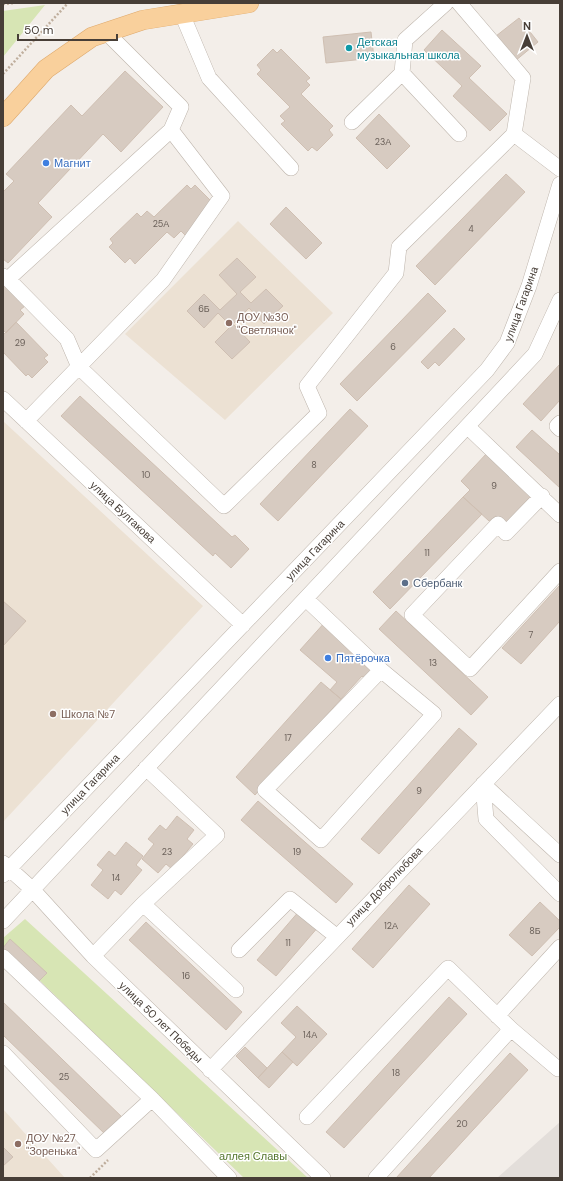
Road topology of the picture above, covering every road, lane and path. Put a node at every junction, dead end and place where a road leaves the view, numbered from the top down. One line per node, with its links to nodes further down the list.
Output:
1 (15, 3): 6 (path)
2 (68, 3): 10 (path)
3 (249, 3): 7 (main road)
4 (446, 3): 9 (street)
5 (459, 3): 15 (street)
6 (3, 4)
7 (182, 14): 8 (main road); 16 (street)
8 (106, 32): 11 (main road); 13 (street)
9 (402, 73): 12 (street); 14 (street)
10 (3, 74)
11 (3, 117)
12 (352, 122)
13 (171, 130): 19 (street); 21 (street)
14 (459, 134)
15 (514, 134): 17 (street); 21 (street)
16 (291, 168)
17 (560, 169)
18 (560, 184): 31 (street, улица Гагарина)
19 (6, 278): 21 (street)
20 (560, 300): 25 (street)
21 (79, 367): 23 (street)
22 (3, 399): 23 (street, улица Булгакова)
23 (26, 421): 31 (street, улица Булгакова)
24 (560, 423): 26 (street)
25 (468, 427): 27 (street); 30 (street)
26 (560, 428)
27 (542, 496): 28 (street); 29 (street)
28 (560, 515)
29 (560, 571)
30 (306, 599): 32 (street); 34 (street)
31 (243, 625): 37 (street, улица Гагарина)
32 (382, 670): 32 (street)
33 (558, 709): 35 (street, улица Добролюбова)
34 (146, 768): 38 (street); 40 (street)
35 (483, 784): 36 (street); 39 (street); 42 (street, улица Добролюбова)
36 (560, 855)
37 (5, 869): 38 (street, улица 50 лет Победы)
38 (32, 889): 41 (street); 45 (street, улица 50 лет Победы)
39 (560, 894)
40 (143, 904): 45 (street); 47 (street)
41 (3, 921)
42 (336, 936): 44 (street); 52 (street, улица Добролюбова)
43 (560, 947): 48 (street)
44 (239, 950)
45 (93, 956): 52 (street, улица 50 лет Победы)
46 (3, 957): 53 (street)
47 (236, 990)
48 (497, 1016): 49 (street); 54 (street)
49 (511, 1029): 51 (street); 57 (street)
50 (3, 1053): 53 (street)
51 (558, 1069)
52 (210, 1070): 56 (street, улица 50 лет Победы)
53 (152, 1099): 55 (street)
54 (307, 1117)
55 (229, 1178)
56 (323, 1178)
57 (376, 1178)

